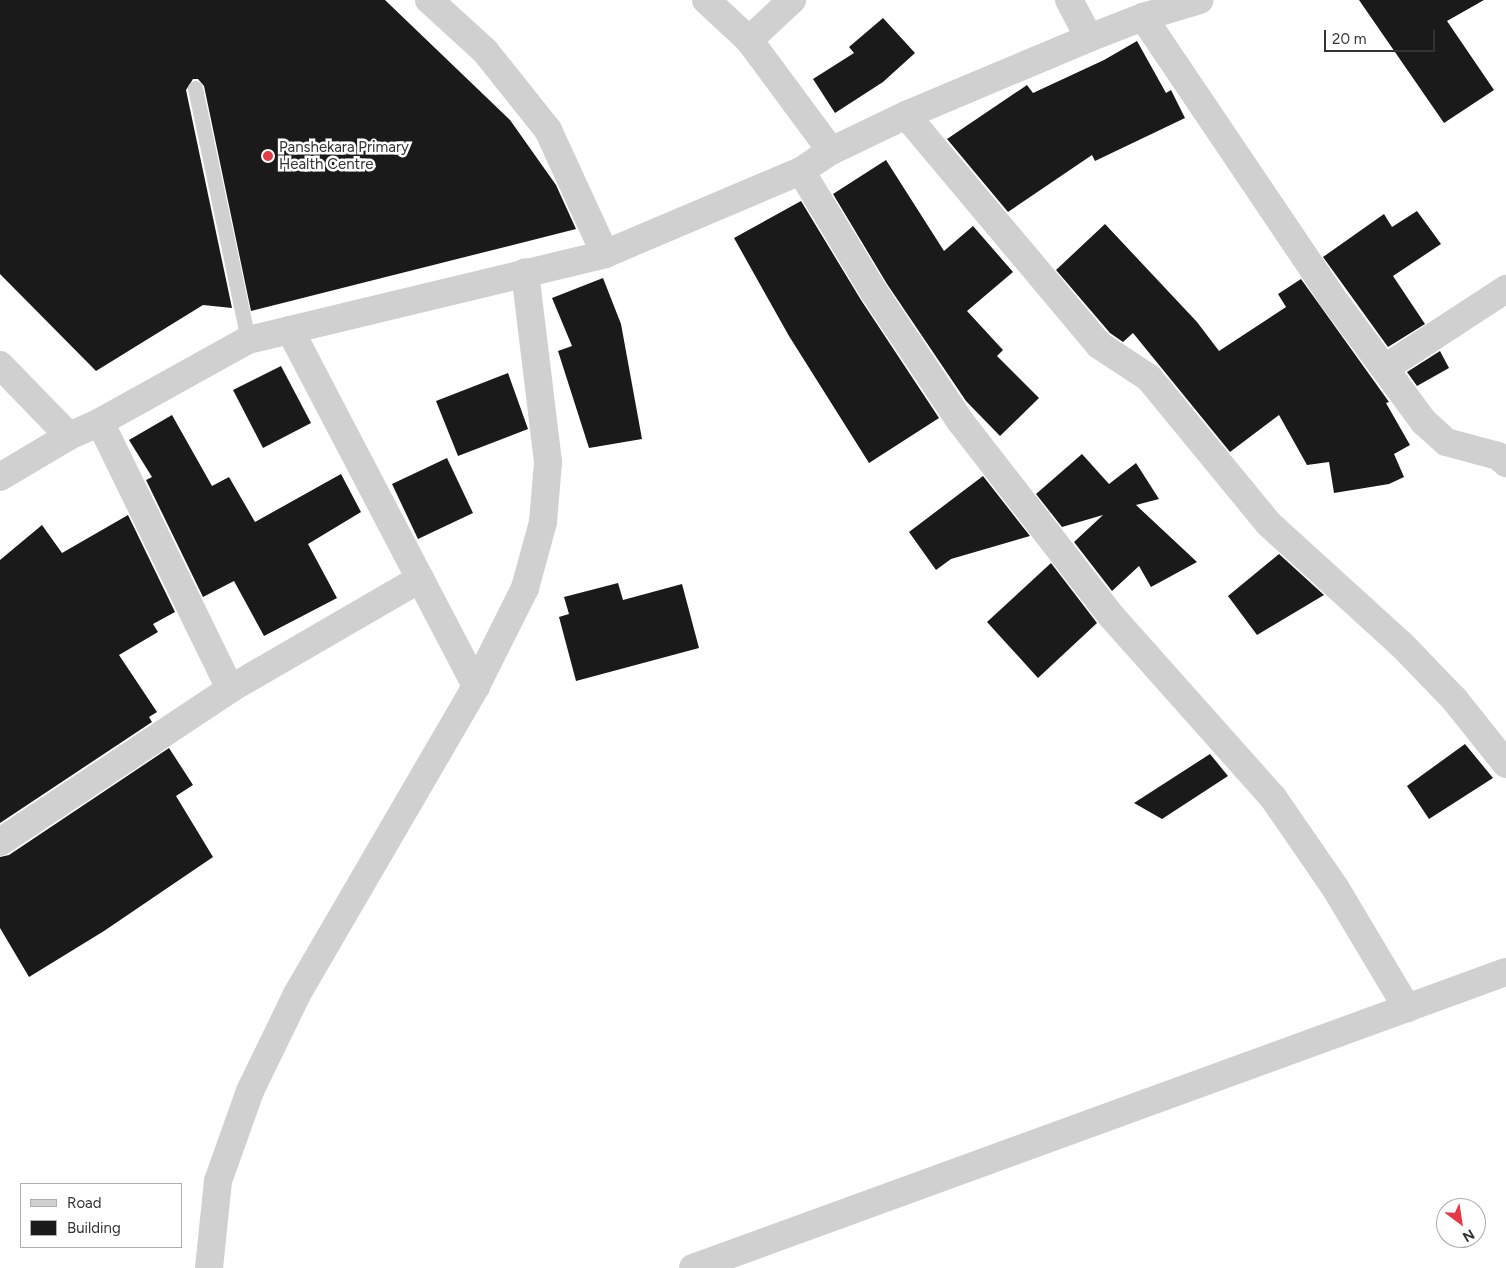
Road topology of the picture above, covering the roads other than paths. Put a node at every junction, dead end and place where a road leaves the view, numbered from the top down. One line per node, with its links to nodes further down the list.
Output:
1 (429, 0): 13 (street)
2 (706, 0): 8 (street)
3 (792, 0): 8 (street)
4 (1069, 0): 7 (street)
5 (1200, 0): 6 (street)
6 (1143, 17): 7 (street); 19 (street)
7 (1089, 38): 10 (street)
8 (749, 40): 11 (street)
9 (195, 88): 17 (lane)
10 (906, 115): 11 (street); 27 (street)
11 (830, 151): 12 (street)
12 (801, 171): 13 (street); 30 (street)
13 (605, 254): 14 (street)
14 (524, 272): 16 (street); 25 (street)
15 (1506, 289): 19 (street)
16 (290, 330): 17 (street); 24 (street)
17 (248, 340): 20 (street)
18 (0, 365): 21 (street)
19 (1385, 368): 22 (street)
20 (100, 422): 21 (street); 26 (street)
21 (69, 436): 23 (street)
22 (1506, 463)
23 (0, 477)
24 (420, 579): 25 (street); 26 (street)
25 (476, 686): 31 (street)
26 (230, 688): 28 (street)
27 (1506, 764)
28 (0, 842)
29 (1506, 972): 30 (street)
30 (1407, 1008): 32 (street)
31 (209, 1268)
32 (693, 1268)

